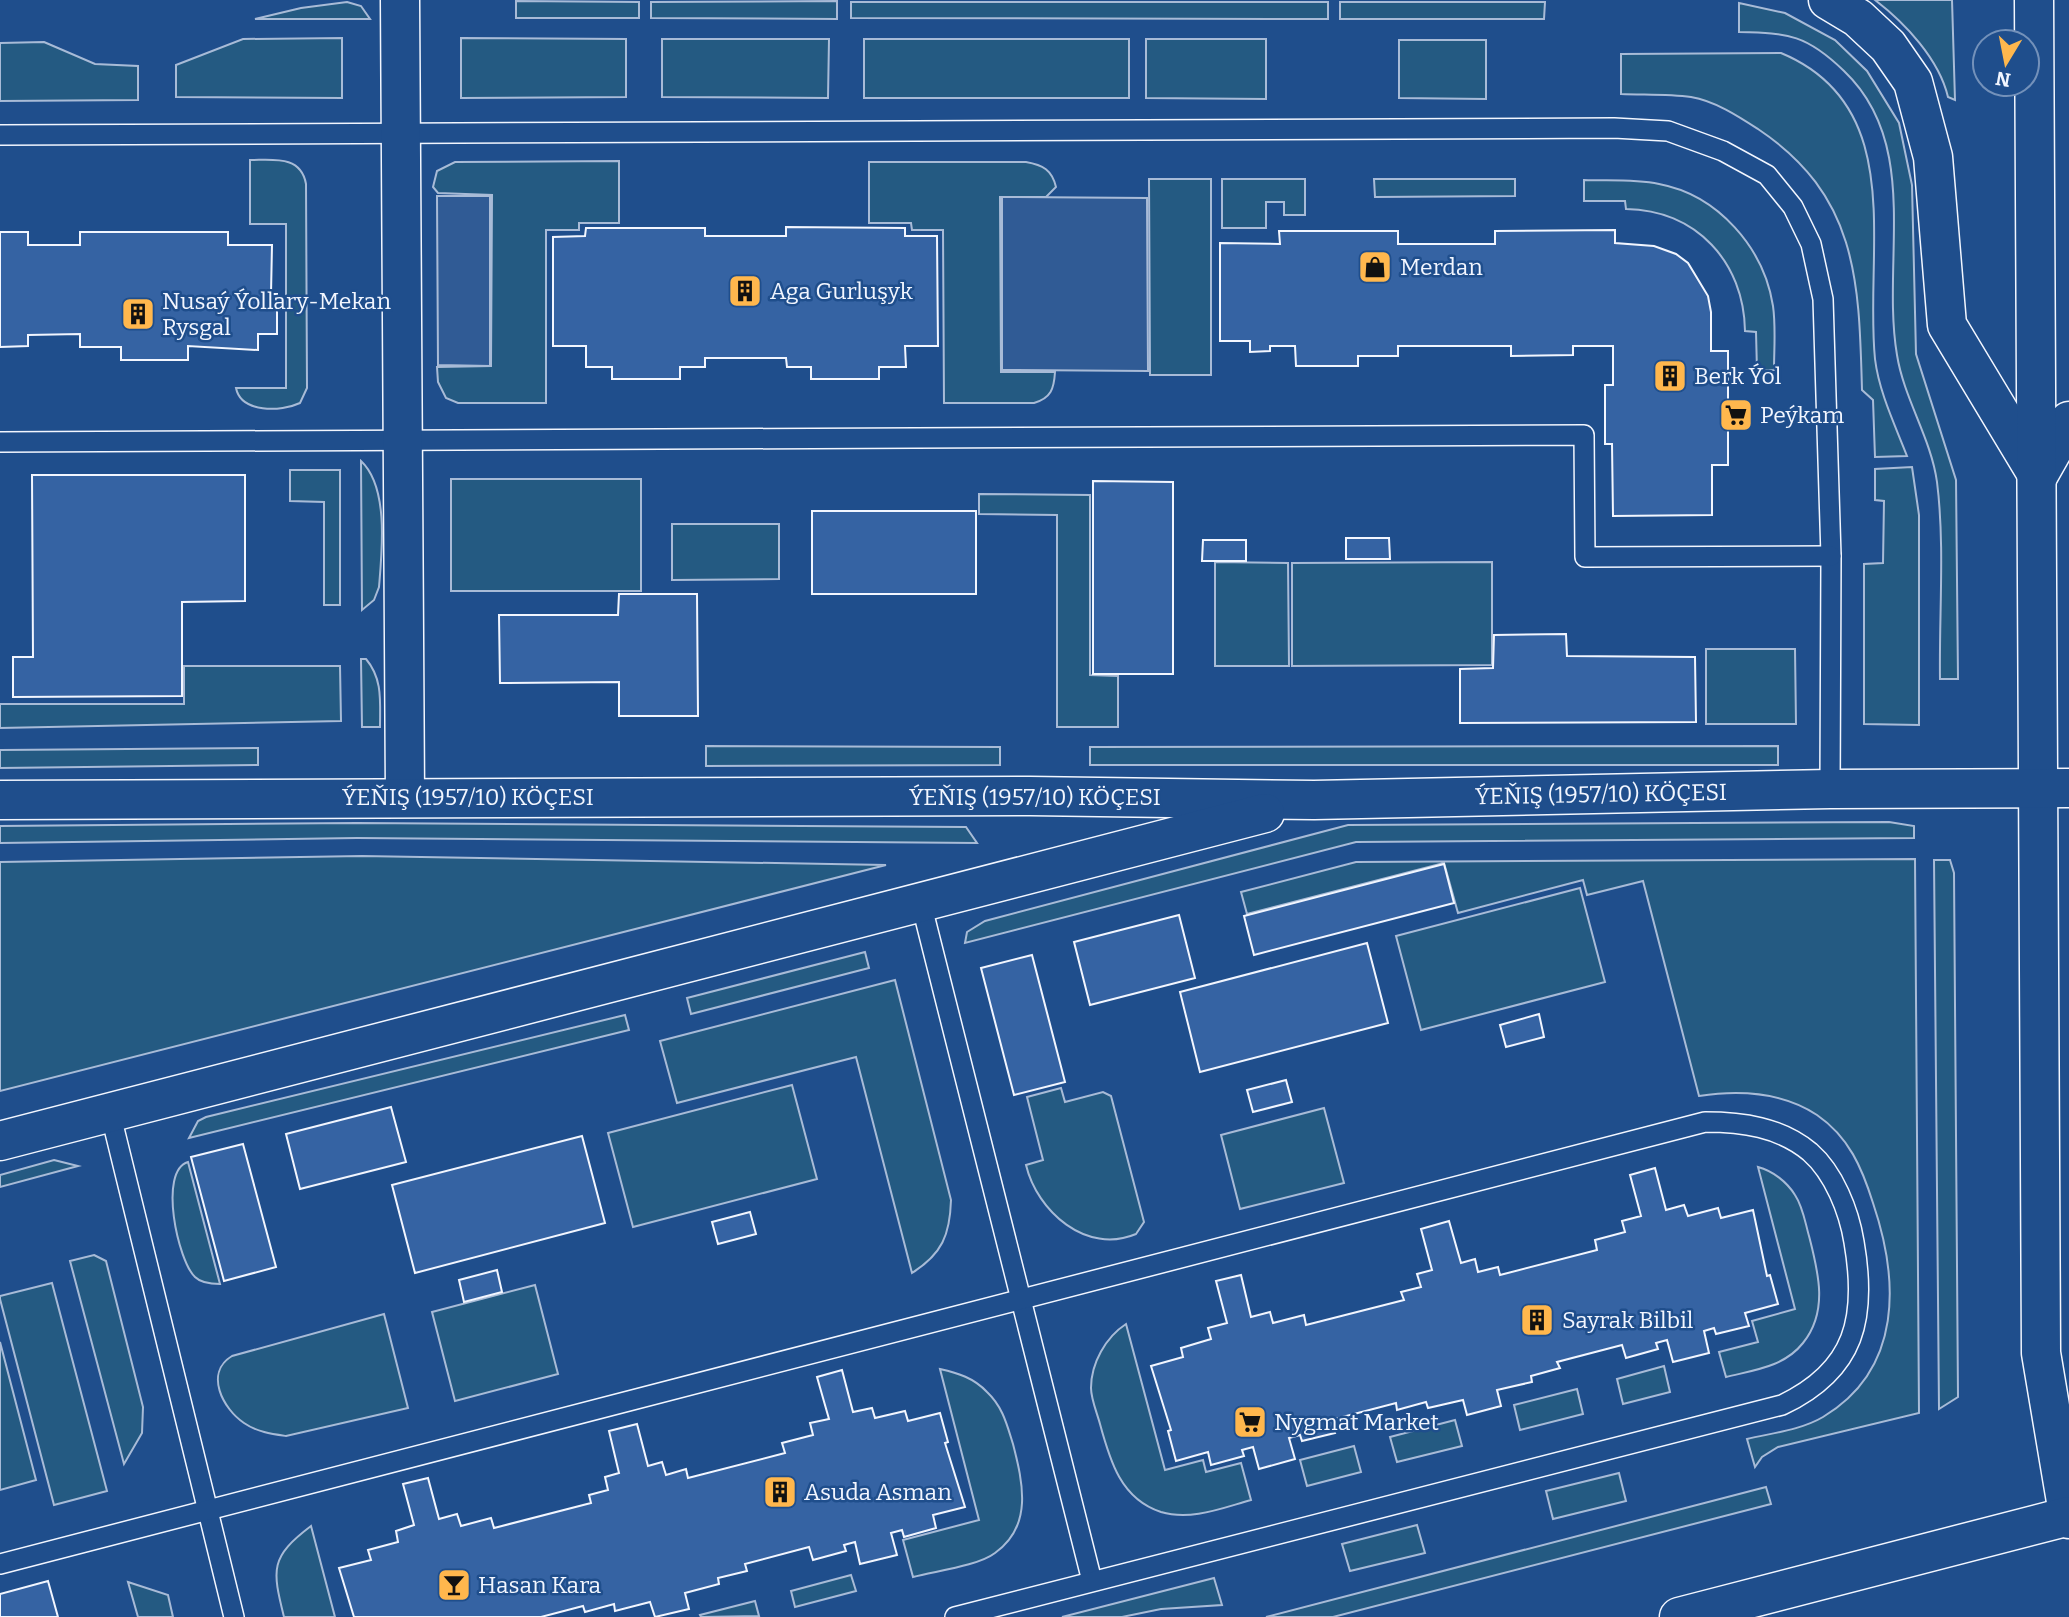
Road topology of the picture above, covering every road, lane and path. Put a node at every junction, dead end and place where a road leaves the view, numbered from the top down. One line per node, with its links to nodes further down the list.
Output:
1 (400, 0): 4 (street)
2 (1828, 0): 9 (street)
3 (2034, 0): 9 (street)
4 (401, 133): 5 (lane); 7 (street); 10 (lane)
5 (0, 135)
6 (2069, 421): 9 (street)
7 (403, 440): 8 (lane); 10 (lane); 13 (street)
8 (0, 442)
9 (2038, 476): 11 (street)
10 (1831, 556): 12 (lane)
11 (2053, 788): 12 (street, ÝEŇIŞ (1957/10) KÖÇESI); 21 (street)
12 (1830, 789): 15 (street, ÝEŇIŞ (1957/10) KÖÇESI)
13 (405, 797): 14 (street, ÝEŇIŞ (1957/10) KÖÇESI); 15 (street, ÝEŇIŞ (1957/10) KÖÇESI)
14 (0, 800)
15 (1314, 800): 16 (street)
16 (921, 903): 17 (street); 19 (lane)
17 (110, 1112): 18 (street); 20 (lane)
18 (0, 1141)
19 (1021, 1299): 20 (lane); 23 (lane); 23 (lane)
20 (208, 1510): 22 (lane); 24 (lane)
21 (2069, 1517): 26 (street)
22 (0, 1564)
23 (1092, 1581): 25 (lane)
24 (234, 1617)
25 (955, 1617)
26 (1679, 1617)

